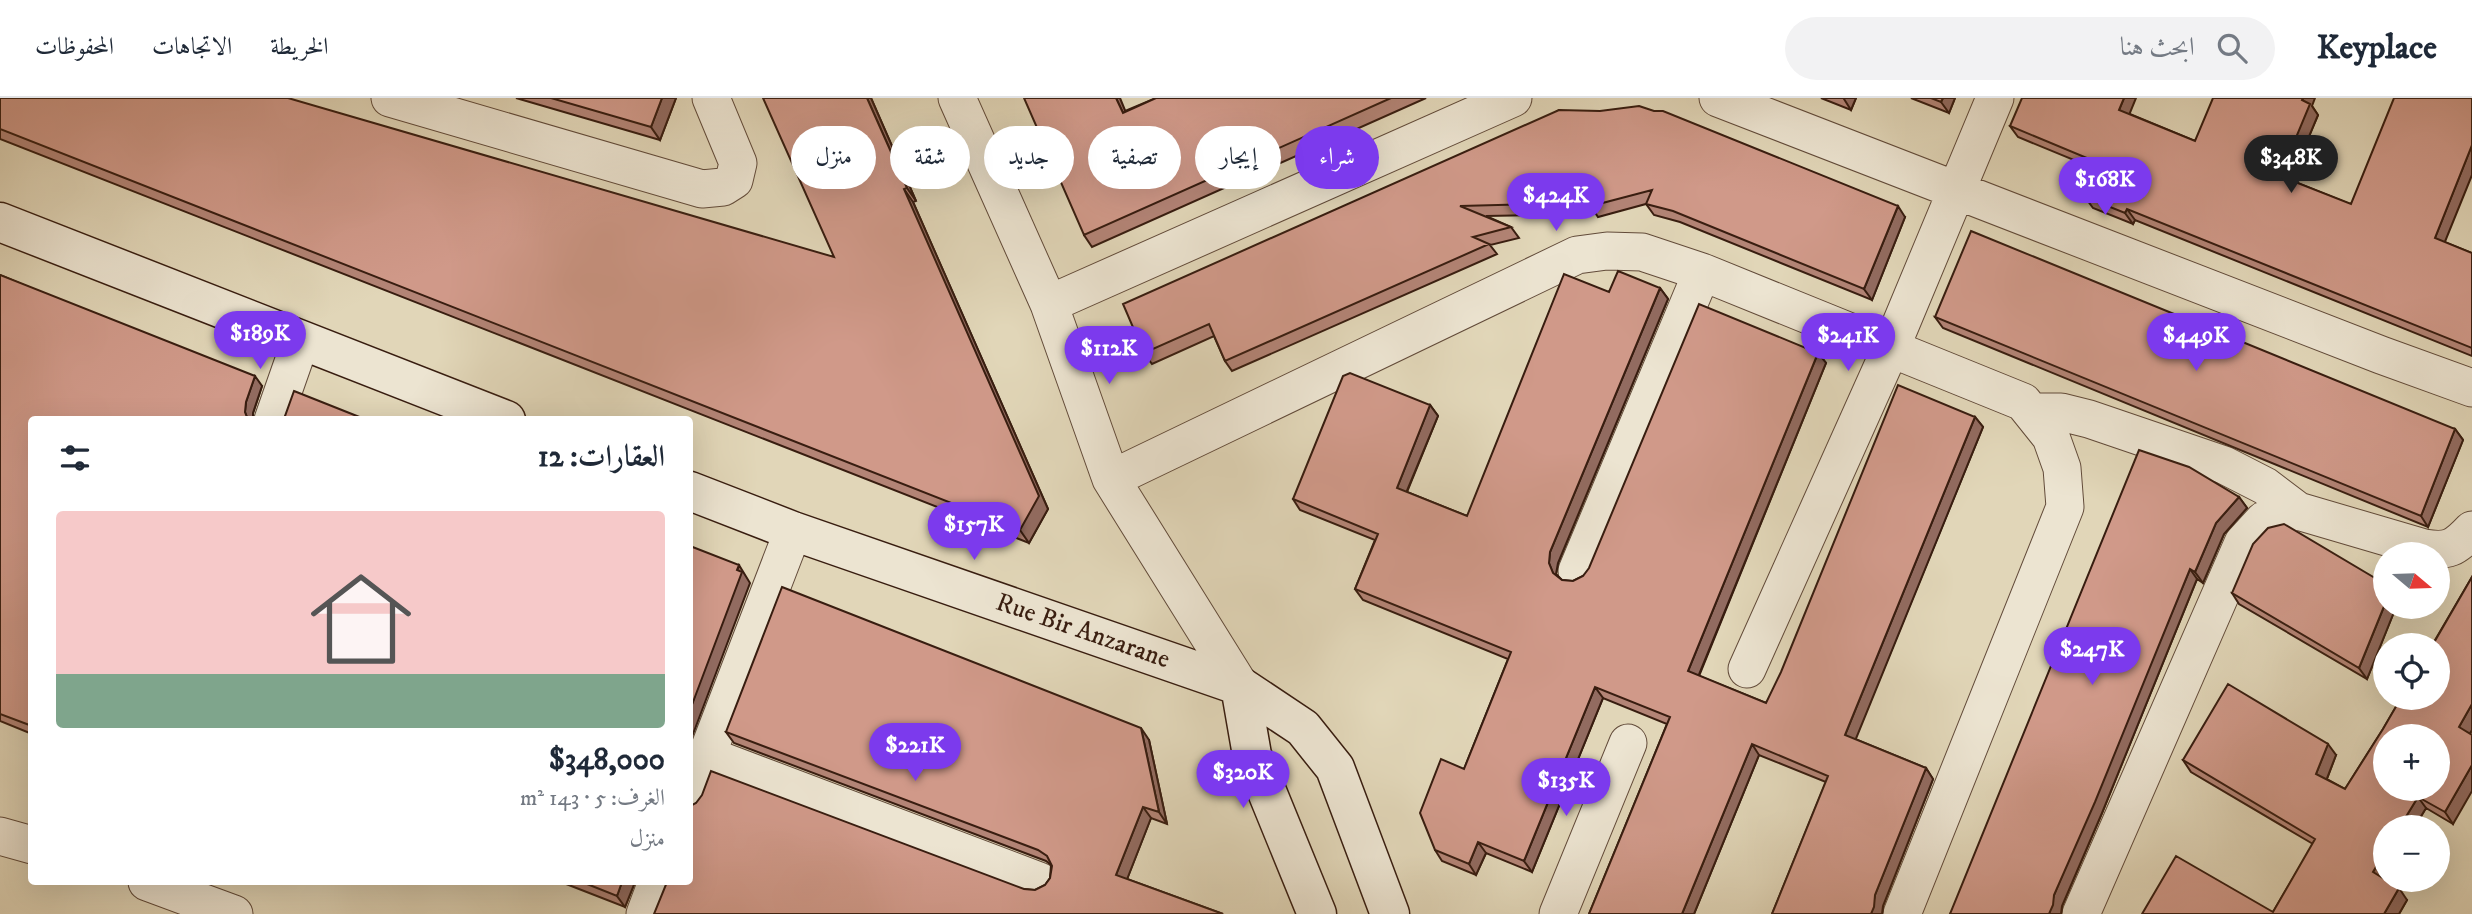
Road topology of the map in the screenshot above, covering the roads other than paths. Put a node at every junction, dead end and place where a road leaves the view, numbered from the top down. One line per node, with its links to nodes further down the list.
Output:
1 (390, 98): 2 (street)
2 (711, 98)
3 (957, 98): 10 (street)
4 (1513, 98): 10 (street)
5 (1718, 98): 7 (street)
6 (1995, 98): 7 (street)
7 (1956, 191): 12 (street); 13 (street)
8 (0, 222): 11 (street)
9 (1702, 272): 12 (street); 17 (street); 22 (street)
10 (1049, 304): 17 (street)
11 (300, 341): 15 (street); 16 (street)
12 (1891, 350): 14 (street); 23 (street)
13 (2472, 388)
14 (2031, 412): 19 (street); 38 (street)
15 (274, 416)
16 (496, 416)
17 (1111, 479): 24 (street)
18 (693, 492): 21 (street, Rue Bir Anzarane)
19 (2298, 511): 20 (street); 39 (street)
20 (2472, 530)
21 (793, 531): 24 (street, Rue Bir Anzarane); 26 (street)
22 (1577, 571)
23 (1748, 668)
24 (1240, 686): 35 (street); 36 (street, Rue Bir Anzarane)
25 (1628, 743): 37 (street)
26 (706, 755): 27 (street); 30 (street)
27 (693, 791)
28 (0, 836): 29 (street)
29 (28, 844)
30 (1039, 881)
31 (154, 885): 33 (street)
32 (656, 885): 34 (street)
33 (234, 914)
34 (645, 914)
35 (1317, 914)
36 (1390, 914)
37 (1558, 914)
38 (1902, 914)
39 (2081, 914)

